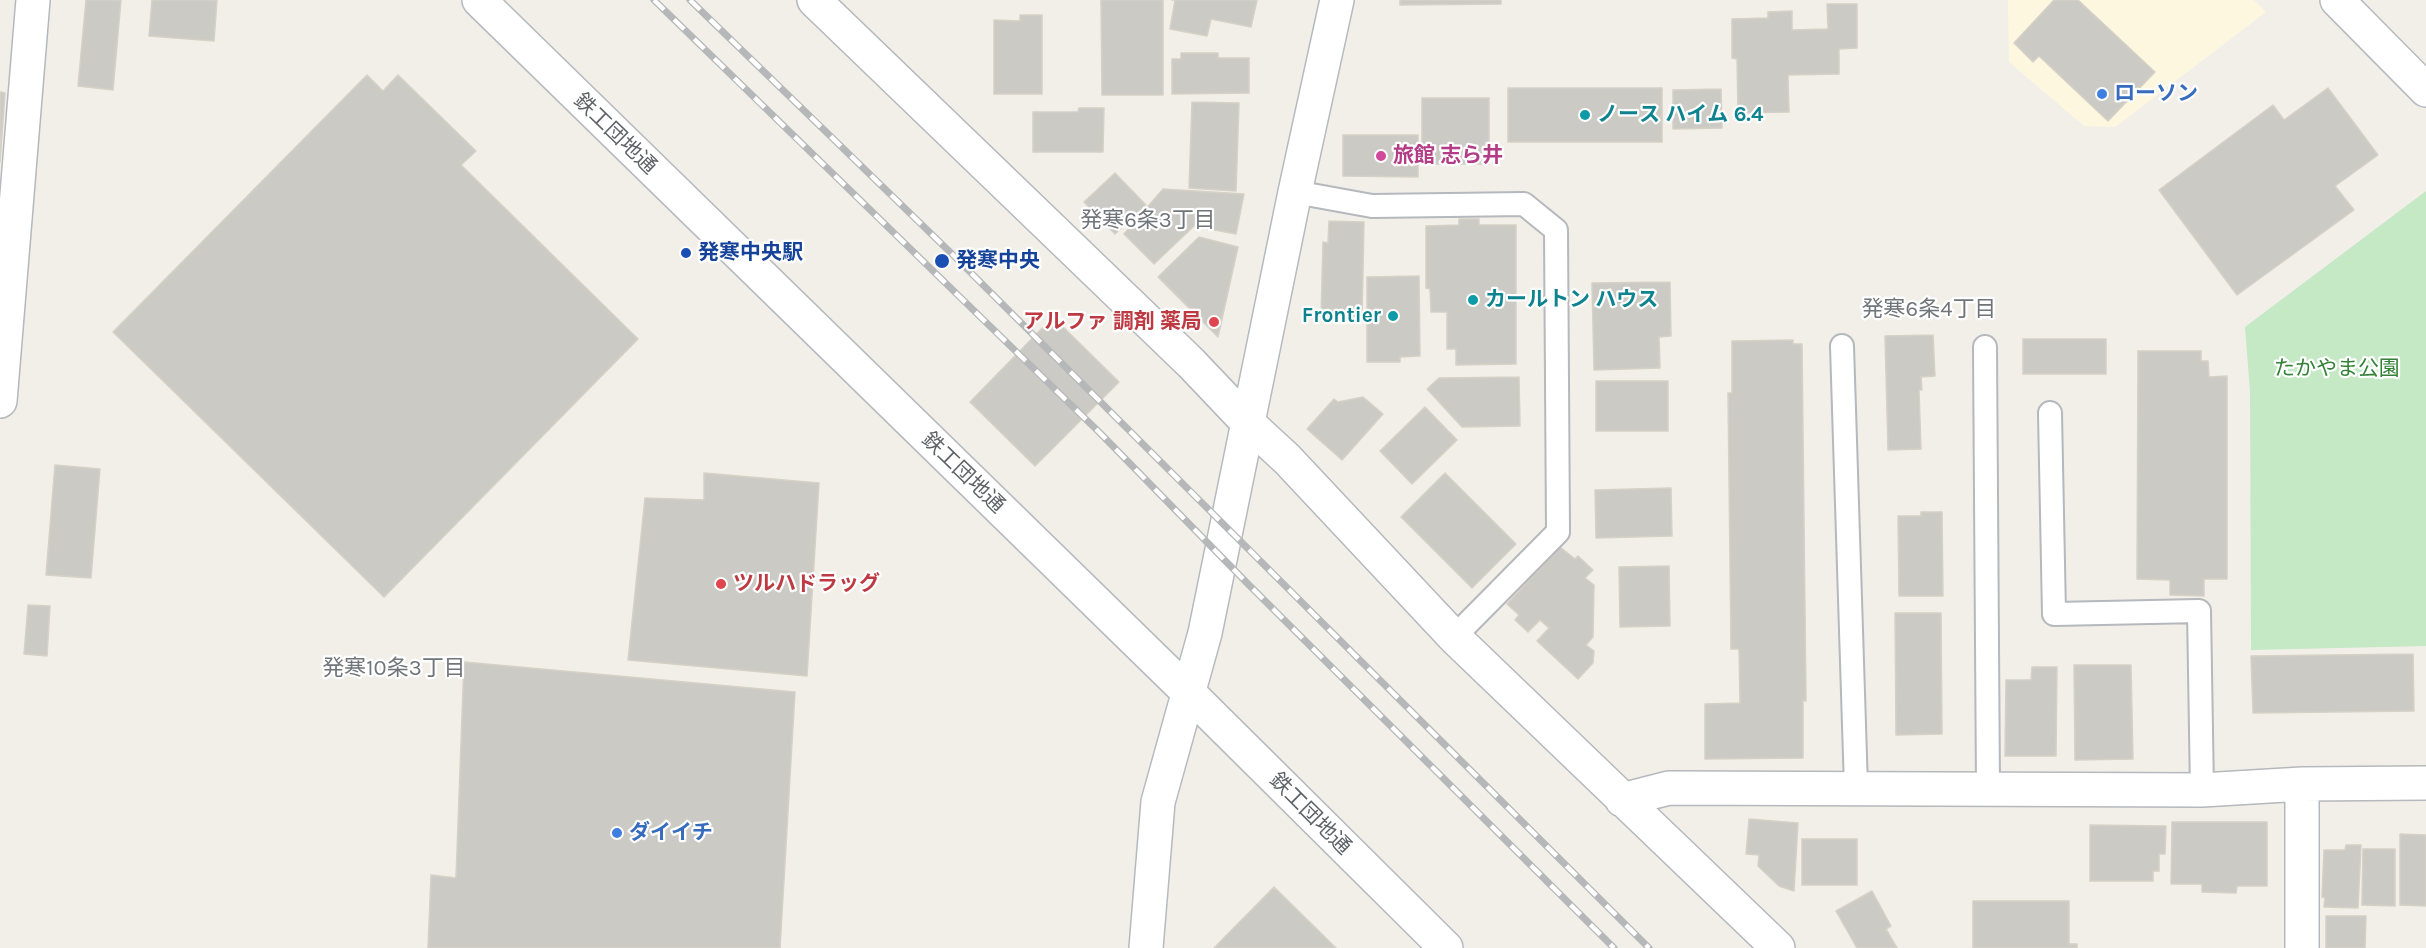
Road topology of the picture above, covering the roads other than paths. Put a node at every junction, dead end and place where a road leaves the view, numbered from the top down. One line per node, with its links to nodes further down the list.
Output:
1 (33, 0): 10 (street)
2 (479, 0): 15 (street, 鉄工団地通)
3 (814, 0): 13 (street)
4 (1337, 0): 7 (street)
5 (2337, 0): 6 (street)
6 (2426, 90)
7 (1295, 192): 13 (street); 14 (lane)
8 (1842, 346): 18 (lane)
9 (1985, 347): 19 (lane)
10 (2, 355): 11 (street)
11 (0, 401)
12 (2050, 413): 20 (lane)
13 (1249, 424): 14 (street); 15 (street)
14 (1454, 637): 21 (street)
15 (1190, 694): 22 (street); 23 (street, 鉄工団地通)
16 (2426, 783): 17 (street)
17 (2302, 784): 20 (street); 25 (street)
18 (1856, 788): 19 (street); 21 (street)
19 (1988, 789): 20 (street)
20 (2202, 790)
21 (1622, 800): 24 (street)
22 (1146, 948)
23 (1446, 948)
24 (1778, 948)
25 (2302, 948)

